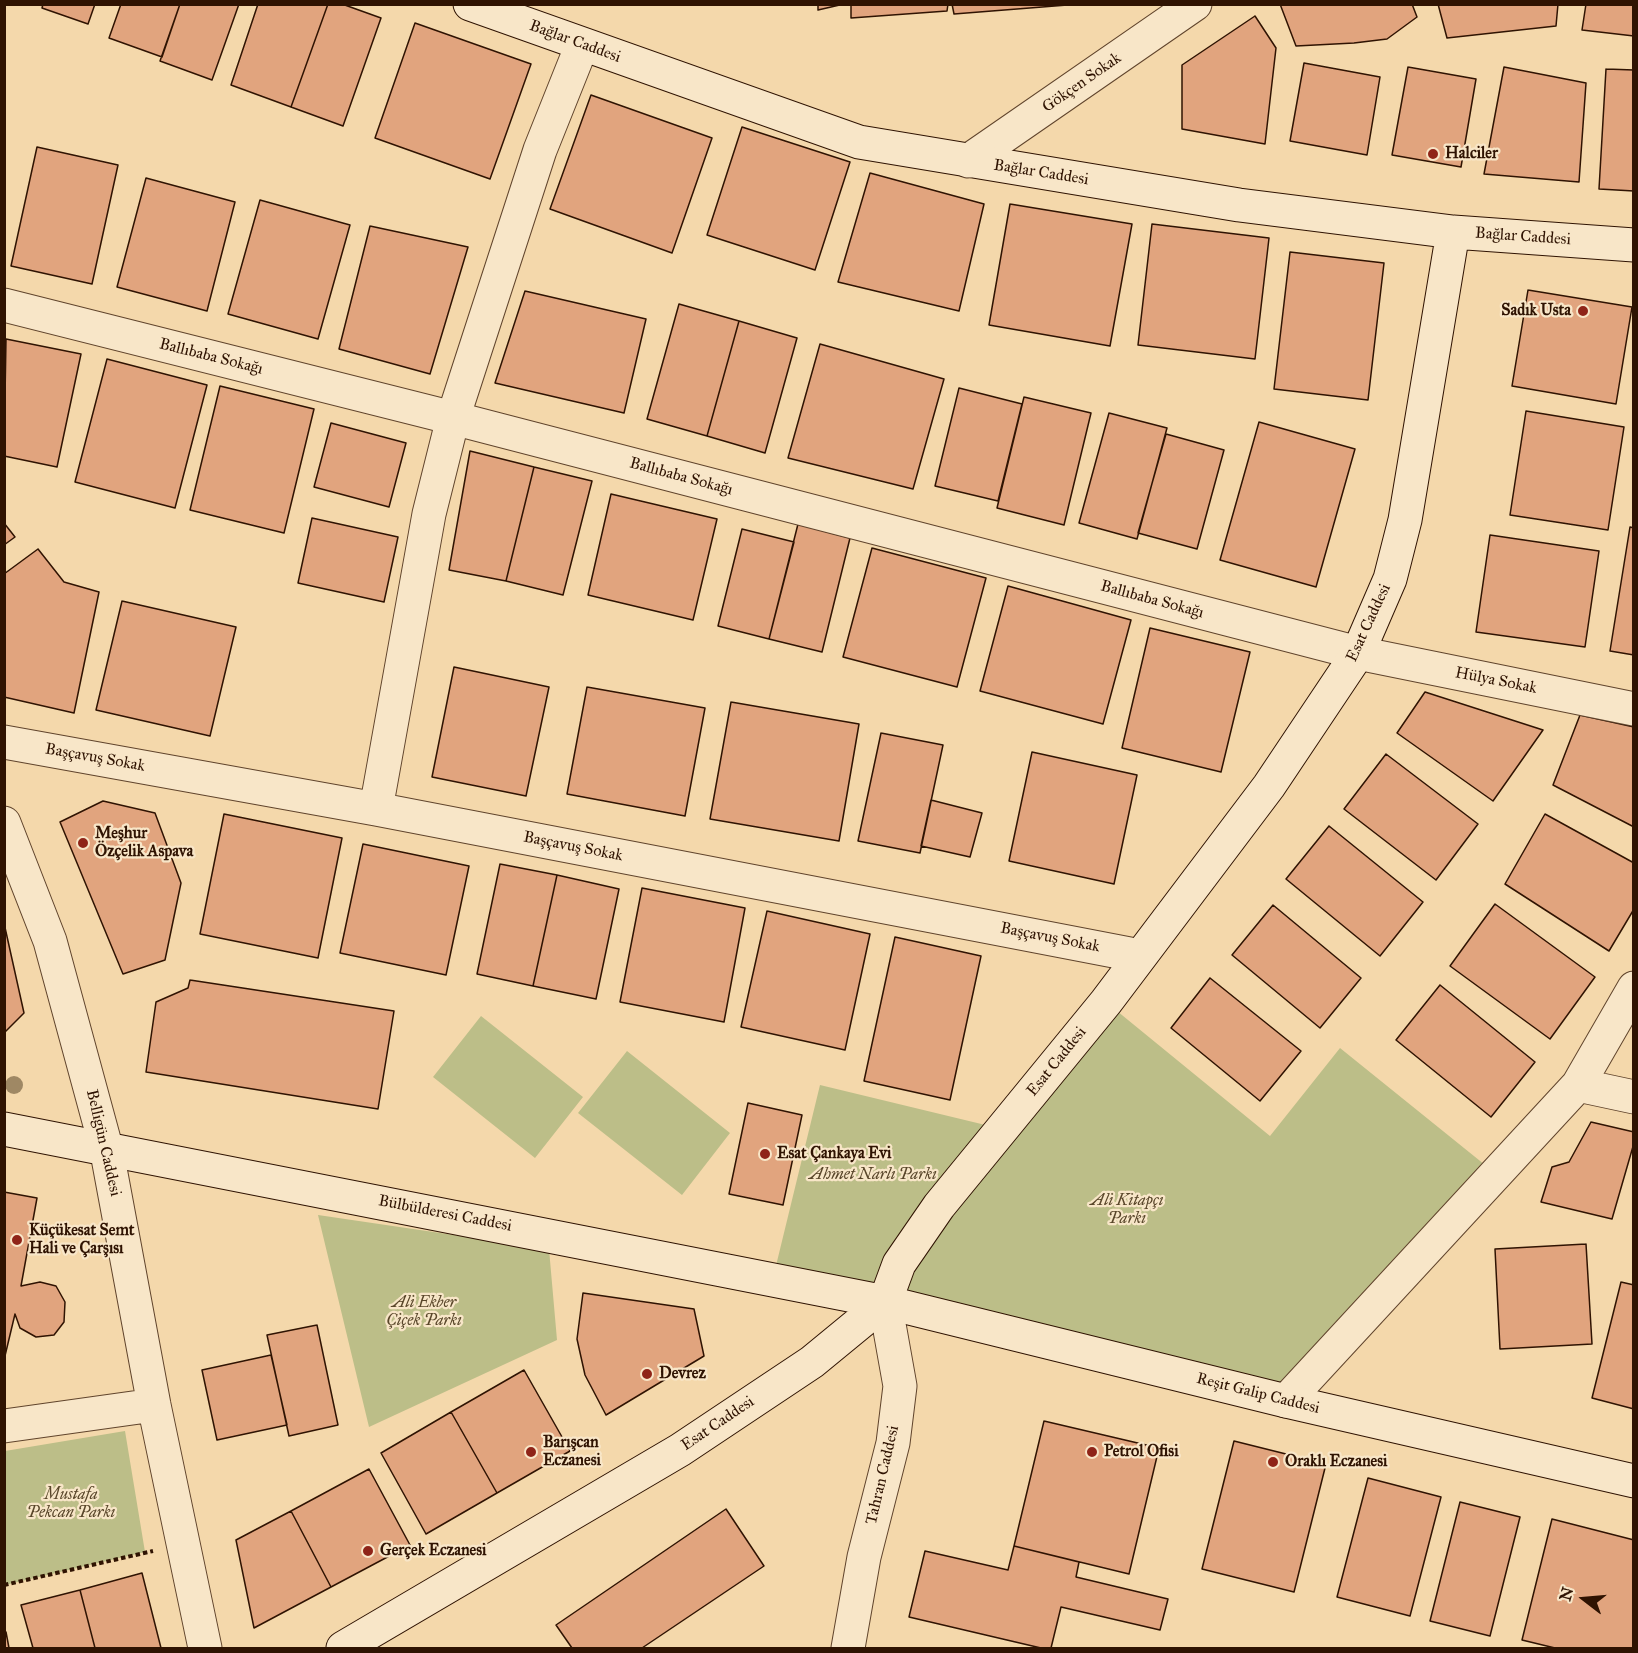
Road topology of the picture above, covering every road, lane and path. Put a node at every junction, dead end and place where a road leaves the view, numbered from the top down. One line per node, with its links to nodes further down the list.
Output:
1 (470, 4): 3 (street, Bağlar Caddesi)
2 (1195, 4): 4 (street, Gökçen Sokak)
3 (582, 45): 4 (street, Bağlar Caddesi); 8 (street)
4 (968, 161): 5 (street, Bağlar Caddesi)
5 (1453, 232): 6 (street, Bağlar Caddesi); 9 (street, Esat Caddesi)
6 (1634, 245)
7 (4, 305): 8 (street, Ballıbaba Sokağı)
8 (453, 418): 9 (street, Ballıbaba Sokağı); 12 (street)
9 (1358, 653): 10 (street, Hülya Sokak); 14 (street, Esat Caddesi)
10 (1634, 709)
11 (4, 742): 12 (street, Başçavuş Sokak)
12 (376, 809): 14 (street, Başçavuş Sokak)
13 (4, 823): 19 (street, Belligün Caddesi)
14 (1140, 956): 20 (street, Esat Caddesi)
15 (1634, 988): 16 (street)
16 (1578, 1085): 17 (street); 21 (street)
17 (1634, 1097)
18 (4, 1128): 19 (street, Bülbülderesi Caddesi)
19 (106, 1147): 20 (street, Bülbülderesi Caddesi); 22 (street, Belligün Caddesi)
20 (885, 1302): 21 (street, Reşit Galip Caddesi); 28 (street, Esat Caddesi); 29 (street, Tahran Caddesi)
21 (1286, 1401): 24 (street, Reşit Galip Caddesi)
22 (154, 1405): 23 (street); 25 (street, Belligün Caddesi)
23 (4, 1426)
24 (1634, 1481)
25 (183, 1544): 26 (path); 27 (street, Belligün Caddesi)
26 (4, 1585)
27 (205, 1648)
28 (343, 1648)
29 (848, 1648)

